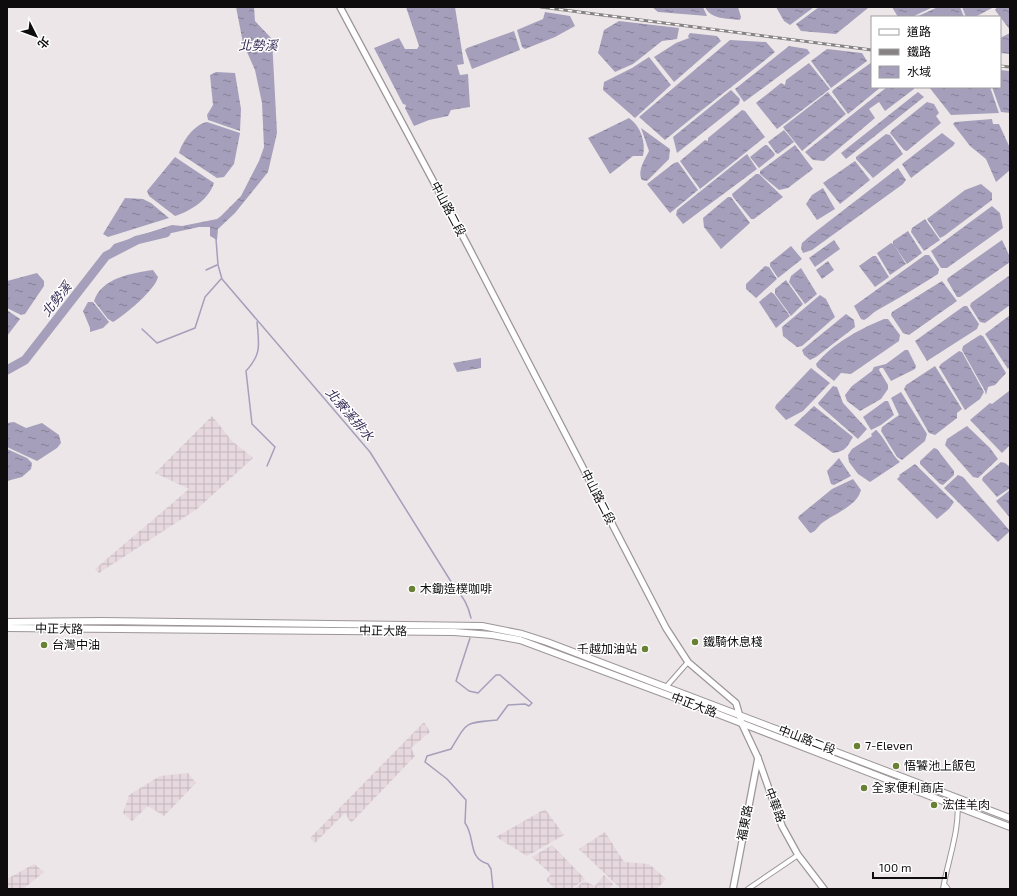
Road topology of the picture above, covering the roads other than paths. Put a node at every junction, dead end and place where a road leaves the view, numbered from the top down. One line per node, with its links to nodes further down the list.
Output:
1 (340, 7): 5 (street, 中山路二段)
2 (7, 622): 3 (main road, 中正大路)
3 (41, 625): 4 (main road, 中正大路); 6 (main road, 中正大路); 8 (main road, 中正大路)
4 (7, 628)
5 (688, 662): 6 (street); 7 (street, 中山路二段)
6 (666, 687): 7 (main road, 中正大路)
7 (740, 714): 8 (street, 中華路); 10 (main road, 中山路二段)
8 (742, 724): 9 (street, 中華路); 11 (main road, 中山路二段)
9 (758, 758): 14 (street, 中華路); 16 (street, 福東路)
10 (957, 796): 11 (street); 12 (main road, 中山路二段)
11 (958, 807): 13 (main road, 中山路二段); 15 (street)
12 (1010, 818)
13 (1010, 827)
14 (798, 855): 17 (street); 18 (street, 中華路)
15 (943, 886): 19 (street)
16 (733, 889)
17 (748, 889)
18 (824, 889)
19 (948, 889)

